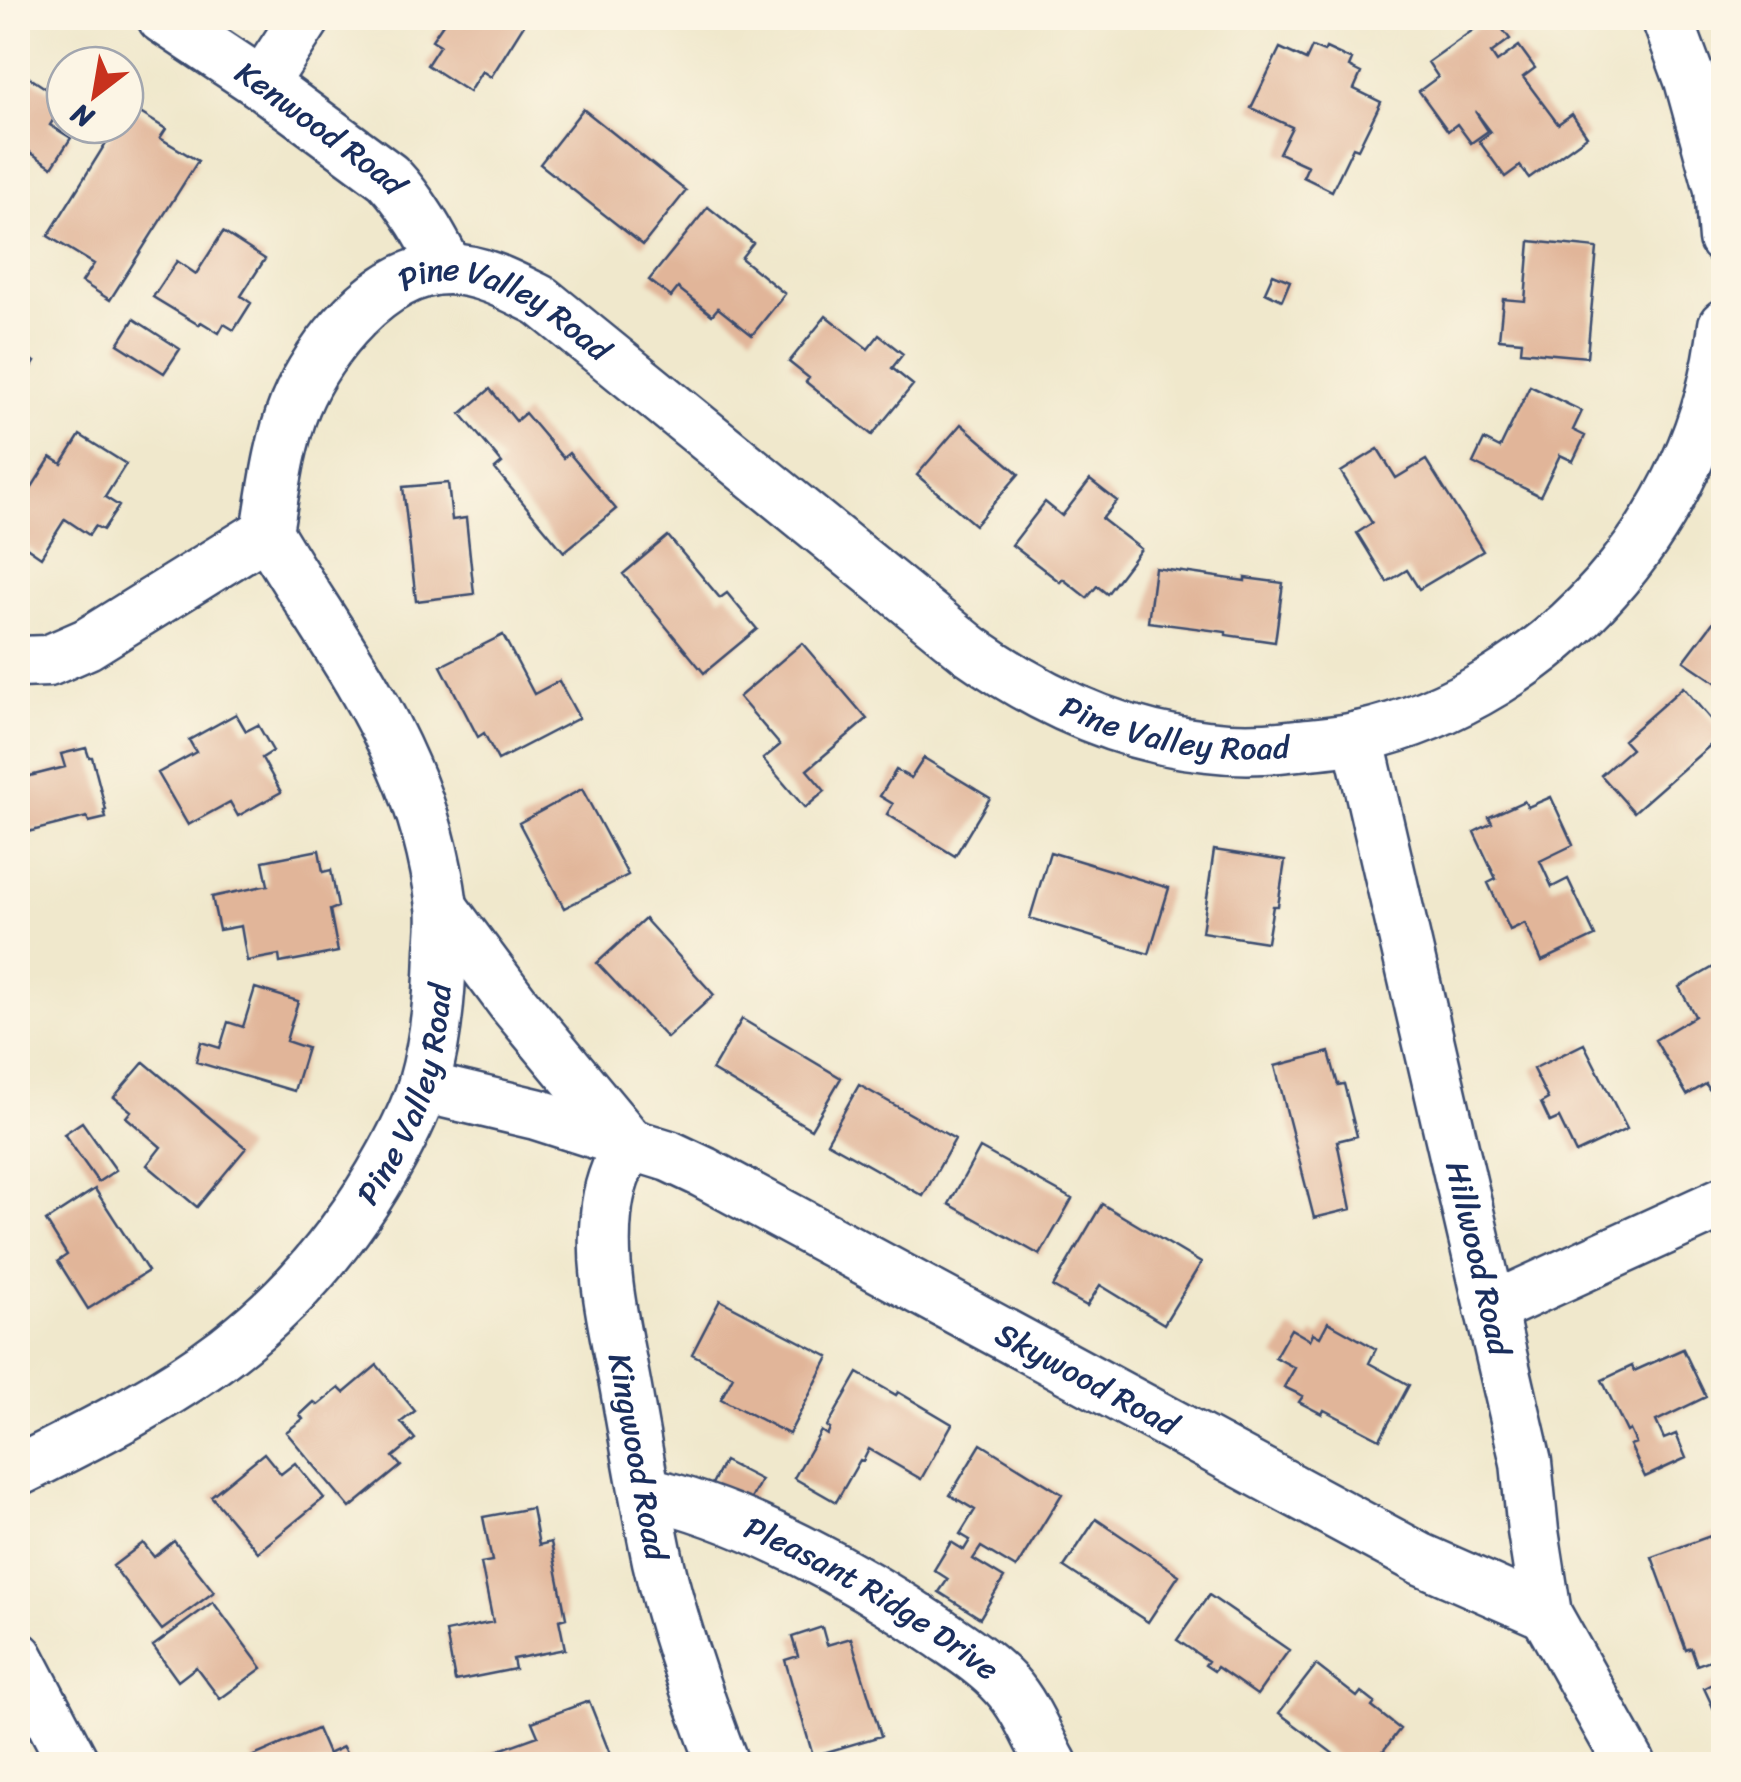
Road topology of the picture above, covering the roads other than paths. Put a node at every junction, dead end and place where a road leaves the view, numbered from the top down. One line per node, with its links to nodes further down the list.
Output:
1 (163, 18): 4 (street, Kenwood Road)
2 (305, 18): 4 (street)
3 (1667, 18): 5 (street)
4 (262, 84): 7 (street, Kenwood Road)
5 (1722, 189): 6 (street)
6 (1724, 239)
7 (448, 269): 9 (street, Pine Valley Road); 11 (street, Pine Valley Road)
8 (1724, 325): 11 (street, Pine Valley Road)
9 (267, 532): 10 (street); 12 (street, Pine Valley Road)
10 (18, 662)
11 (1358, 737): 16 (street, Hillwood Road)
12 (443, 909): 13 (street, Pine Valley Road); 14 (street)
13 (423, 1087): 14 (street, Skywood Road); 17 (street, Pine Valley Road)
14 (630, 1144): 18 (street, Kingwood Road); 19 (street, Skywood Road)
15 (1724, 1202): 16 (street)
16 (1490, 1310): 19 (street, Hillwood Road)
17 (18, 1471)
18 (644, 1492): 22 (street, Kingwood Road); 23 (street, Pleasant Ridge Drive)
19 (1546, 1614): 24 (street, Hillwood Road)
20 (18, 1657): 21 (street)
21 (74, 1764)
22 (723, 1764)
23 (1052, 1764)
24 (1630, 1764)

